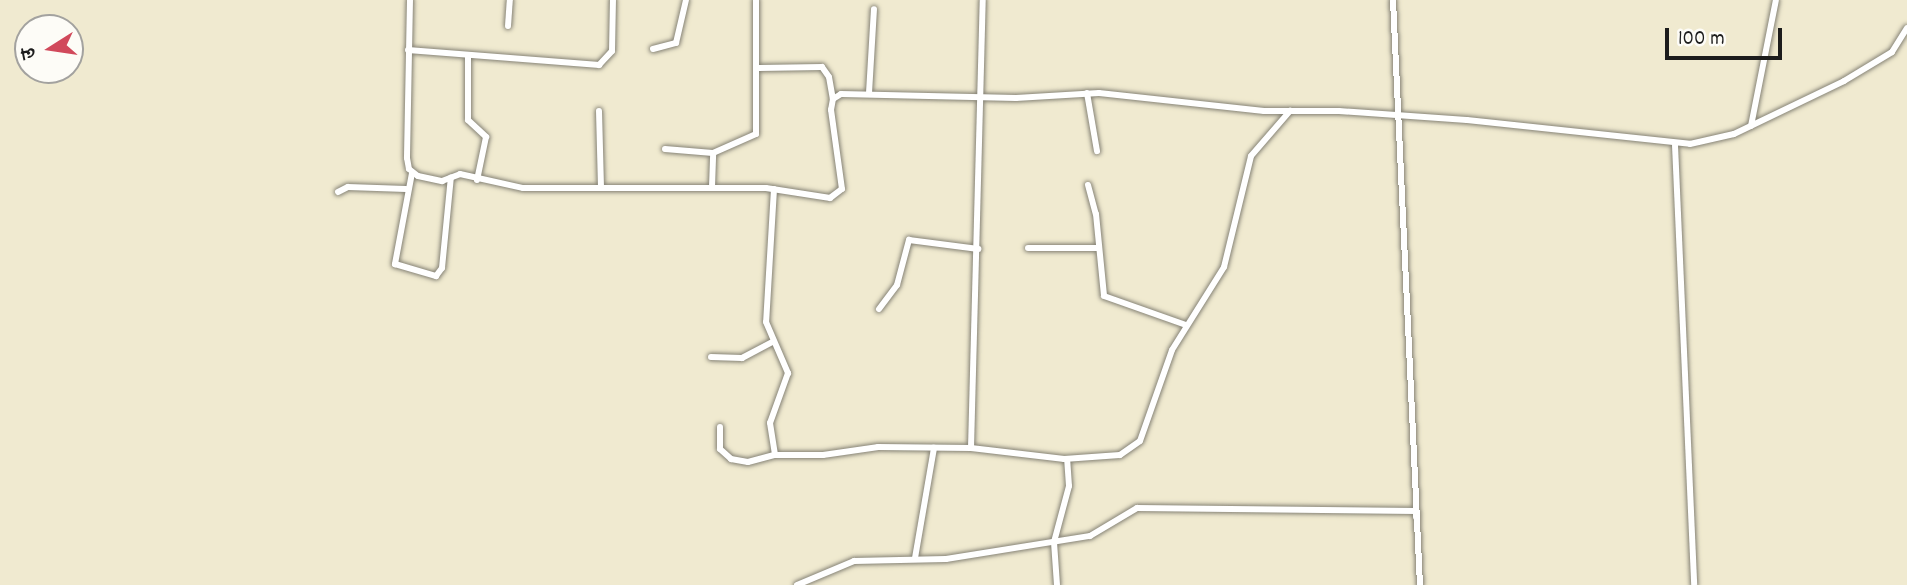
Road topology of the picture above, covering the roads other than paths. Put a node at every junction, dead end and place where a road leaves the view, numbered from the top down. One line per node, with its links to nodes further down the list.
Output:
1 (410, 0): 13 (street)
2 (510, 0): 10 (street)
3 (613, 0): 14 (street)
4 (686, 0): 12 (street)
5 (756, 0): 15 (street)
6 (983, 0): 18 (street)
7 (1393, 0): 22 (street)
8 (1776, 0): 23 (street)
9 (874, 9): 16 (street)
10 (508, 26)
11 (1907, 28): 23 (street)
12 (653, 49)
13 (408, 50): 14 (street); 28 (street)
14 (468, 56): 30 (street)
15 (759, 68): 19 (street); 27 (street)
16 (869, 93): 18 (street); 19 (street)
17 (1087, 93): 18 (street); 21 (street); 26 (street)
18 (982, 97): 39 (street)
19 (833, 99): 35 (street)
20 (600, 111): 33 (street)
21 (1290, 111): 22 (street); 41 (street)
22 (1397, 115): 24 (street); 49 (street)
23 (1751, 126): 24 (street)
24 (1675, 145): 55 (street)
25 (665, 149): 27 (street)
26 (1097, 151)
27 (713, 153): 32 (street)
28 (412, 173): 29 (street); 34 (street)
29 (451, 177): 30 (street); 34 (street)
30 (477, 180): 33 (street)
31 (1088, 185): 38 (street)
32 (712, 187): 33 (street); 35 (street)
33 (601, 188)
34 (406, 189): 36 (street)
35 (774, 189): 42 (street)
36 (338, 192)
37 (1028, 248): 38 (street)
38 (1099, 248): 41 (street)
39 (978, 249): 40 (street); 46 (street)
40 (878, 309)
41 (1186, 325): 48 (street)
42 (772, 342): 43 (street); 47 (street)
43 (712, 357)
44 (720, 427): 47 (street)
45 (934, 448): 46 (street); 47 (street); 51 (street)
46 (971, 448): 48 (street)
47 (775, 455)
48 (1067, 459): 50 (street)
49 (1414, 513): 50 (street); 54 (street)
50 (1054, 541): 51 (street); 53 (street)
51 (915, 558): 52 (street)
52 (797, 585)
53 (1057, 585)
54 (1420, 585)
55 (1694, 585)

